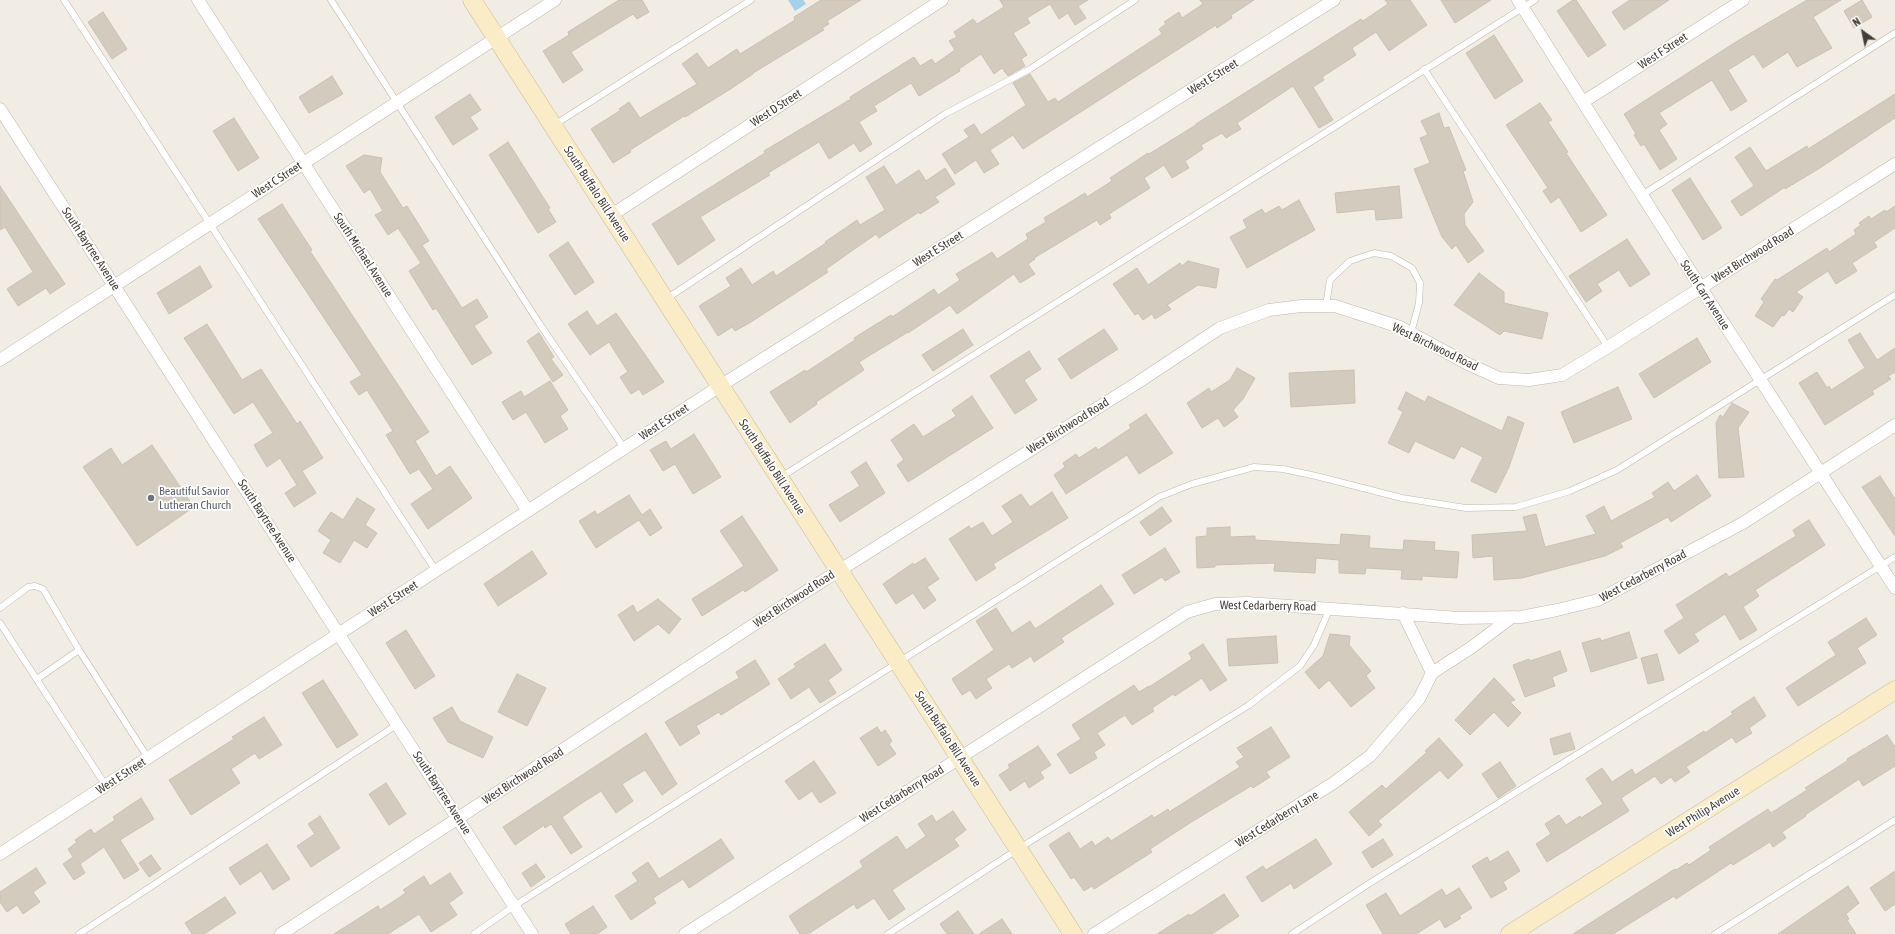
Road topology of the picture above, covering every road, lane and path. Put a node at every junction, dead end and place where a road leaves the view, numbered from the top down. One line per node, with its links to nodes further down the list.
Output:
1 (64, 0): 24 (lane)
2 (198, 0): 20 (street, South Michael Avenue)
3 (331, 0): 16 (lane)
4 (472, 0): 14 (main road, South Buffalo Bill Avenue)
5 (555, 0): 14 (street, West C Street)
6 (751, 0): 19 (lane)
7 (942, 0): 23 (street, West D Street)
8 (1135, 0): 28 (lane)
9 (1334, 0): 34 (street, West E Street)
10 (1535, 0): 12 (lane)
11 (1743, 0): 17 (street, West F Street)
12 (1521, 4): 15 (lane); 17 (street, South Carr Avenue)
13 (1895, 33): 22 (lane)
14 (496, 38): 16 (street, West C Street); 19 (main road, South Buffalo Bill Avenue)
15 (1424, 69): 31 (lane); 38 (lane)
16 (397, 102): 20 (street, West C Street); 36 (lane)
17 (1583, 102): 22 (street, South Carr Avenue)
18 (0, 109): 25 (street, South Baytree Avenue)
19 (552, 126): 23 (main road, South Buffalo Bill Avenue)
20 (303, 163): 24 (street, West C Street); 39 (street, South Michael Avenue)
21 (1895, 164): 26 (street, West Birchwood Road)
22 (1642, 195): 26 (street, South Carr Avenue)
23 (610, 216): 28 (main road, South Buffalo Bill Avenue)
24 (209, 224): 25 (street, West C Street); 42 (lane)
25 (115, 286): 32 (street, West C Street); 50 (street, South Baytree Avenue)
26 (1701, 288): 31 (street, West Birchwood Road); 33 (street, South Carr Avenue)
27 (1895, 295): 33 (lane)
28 (665, 300): 34 (main road, South Buffalo Bill Avenue)
29 (1326, 306): 30 (street, West Birchwood Road); 30 (lane); 43 (street, West Birchwood Road)
30 (1411, 333): 31 (street, West Birchwood Road)
31 (1608, 347)
32 (0, 360)
33 (1761, 381): 37 (street, South Carr Avenue); 52 (lane)
34 (720, 386): 36 (street, West E Street); 38 (main road, South Buffalo Bill Avenue)
35 (1895, 425): 37 (street, West Cedarberry Road)
36 (624, 448): 39 (street, West E Street)
37 (1820, 473): 41 (street, South Carr Avenue); 48 (street, West Cedarberry Road)
38 (780, 478): 43 (main road, South Buffalo Bill Avenue)
39 (528, 511): 42 (street, West E Street)
40 (1895, 557): 41 (lane)
41 (1881, 566): 44 (street, South Carr Avenue); 73 (lane)
42 (436, 571): 50 (street, West E Street)
43 (839, 571): 52 (main road, South Buffalo Bill Avenue); 60 (street, West Birchwood Road)
44 (1895, 588)
45 (0, 608): 51 (lane)
46 (1330, 608): 47 (street, West Cedarberry Road); 57 (street, West Cedarberry Road); 62 (lane)
47 (1403, 613): 48 (street, West Cedarberry Road); 53 (street)
48 (1512, 617): 53 (street)
49 (0, 623): 54 (lane)
50 (340, 634): 56 (street, South Baytree Avenue); 58 (street, West E Street)
51 (79, 650): 54 (lane); 58 (lane)
52 (899, 663): 57 (main road, South Buffalo Bill Avenue); 64 (lane)
53 (1432, 673): 72 (street, West Cedarberry Lane)
54 (37, 679): 59 (lane)
55 (1895, 690): 74 (main road, West Philip Avenue)
56 (398, 724): 60 (street, South Baytree Avenue); 65 (lane)
57 (960, 757): 62 (main road, South Buffalo Bill Avenue); 69 (street, West Cedarberry Road)
58 (148, 758): 59 (street, West E Street)
59 (106, 786): 63 (street, West E Street)
60 (458, 819): 64 (street, South Baytree Avenue); 66 (street, West Birchwood Road)
61 (1895, 820): 75 (lane)
62 (1018, 849): 70 (lane); 71 (main road, South Buffalo Bill Avenue)
63 (0, 854)
64 (514, 906): 67 (lane); 68 (street, South Baytree Avenue)
65 (79, 934)
66 (281, 934)
67 (474, 934)
68 (532, 934)
69 (685, 934)
70 (888, 934)
71 (1072, 934)
72 (1094, 934)
73 (1292, 934)
74 (1510, 934)
75 (1715, 934)

